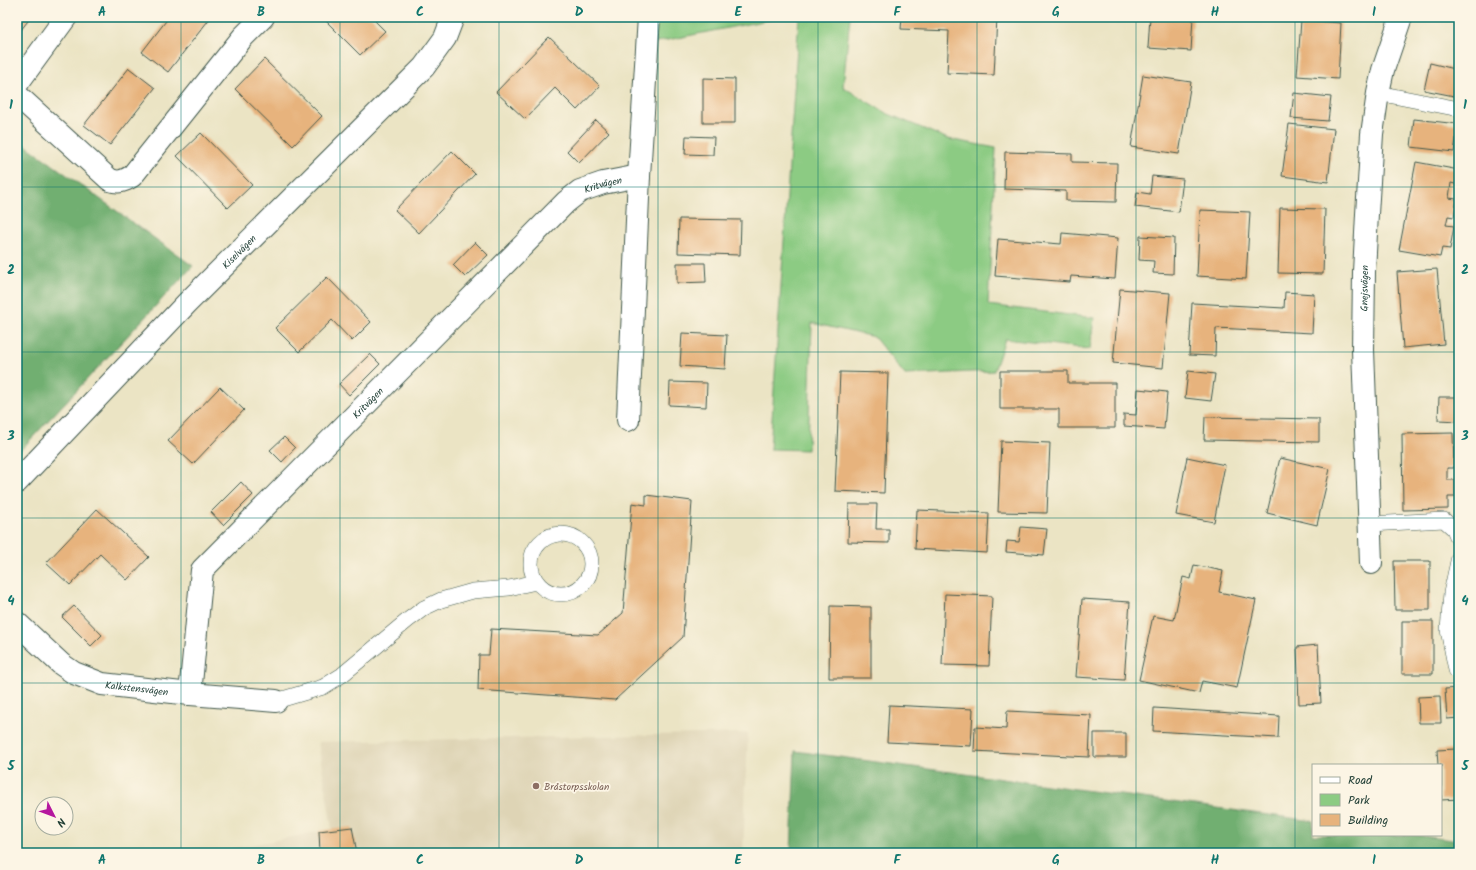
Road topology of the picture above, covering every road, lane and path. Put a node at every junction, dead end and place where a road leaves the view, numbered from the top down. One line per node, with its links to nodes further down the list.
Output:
1 (66, 17): 6 (street)
2 (263, 17): 8 (street)
3 (453, 17): 12 (street, Kiselvägen)
4 (649, 17): 10 (street, Kritvägen)
5 (1401, 17): 7 (street, Gnejsvägen)
6 (17, 84)
7 (1378, 93): 9 (lane); 13 (street, Gnejsvägen)
8 (17, 95)
9 (1459, 109)
10 (639, 176): 11 (street, Kritvägen); 20 (street, Kritvägen)
11 (628, 420)
12 (17, 482)
13 (1370, 524): 14 (lane); 16 (street, Gnejsvägen)
14 (1459, 541)
15 (1459, 557): 19 (lane)
16 (1371, 564)
17 (536, 582): 17 (lane); 21 (lane)
18 (17, 623): 20 (street, Kalkstensvägen)
19 (1459, 670)
20 (190, 694): 21 (street, Kalkstensvägen)
21 (276, 701)

